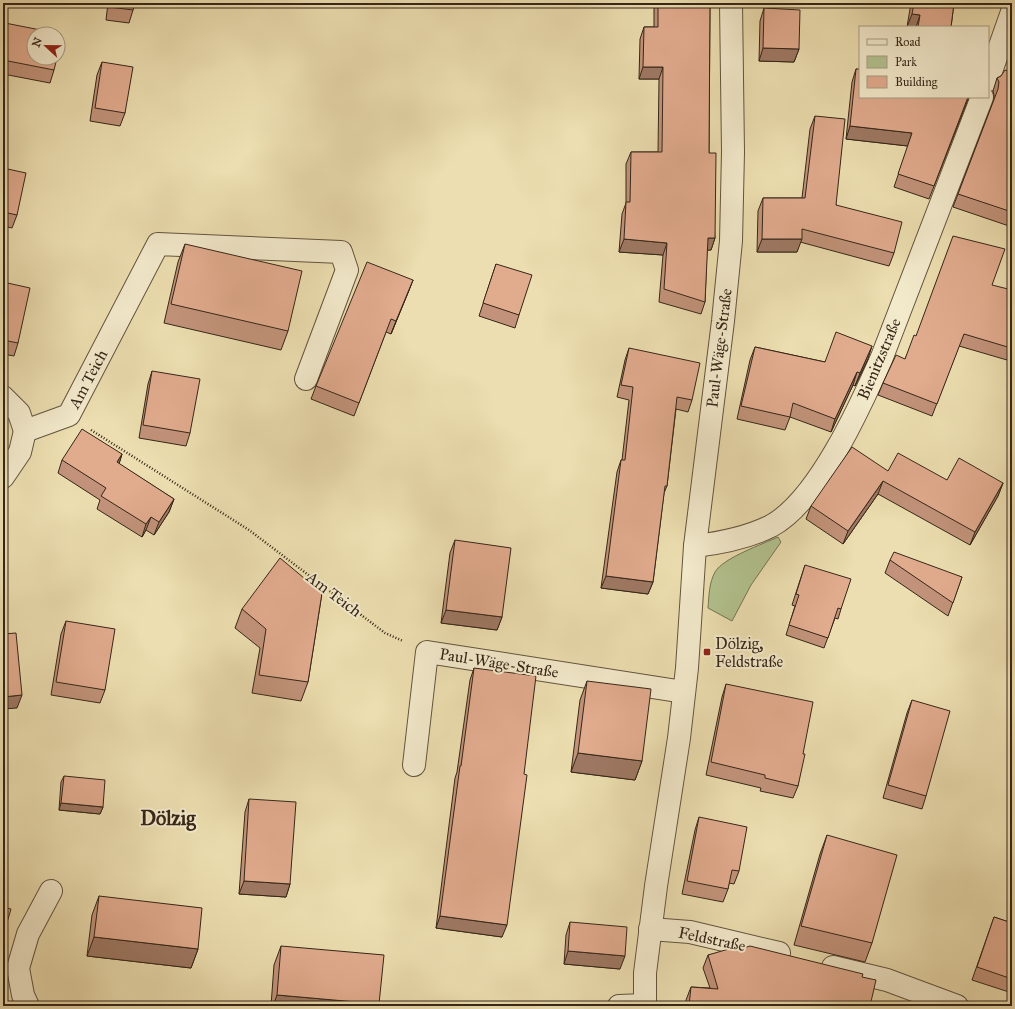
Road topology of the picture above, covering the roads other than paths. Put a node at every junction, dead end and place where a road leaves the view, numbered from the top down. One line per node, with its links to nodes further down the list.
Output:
1 (731, 3): 9 (street, Paul-Wäge-Straße)
2 (1012, 12): 3 (street)
3 (989, 77)
4 (982, 98): 9 (street, Bienitzstraße)
5 (306, 379): 7 (street, Am Teich)
6 (3, 397): 7 (street)
7 (25, 431): 8 (street)
8 (3, 477)
9 (695, 546): 10 (street, Paul-Wäge-Straße)
10 (684, 692): 11 (street, Paul-Wäge-Straße); 13 (street, Paul-Wäge-Straße)
11 (414, 765)
12 (51, 891): 15 (street)
13 (650, 929): 14 (street, Paul-Wäge-Straße); 17 (street, Feldstraße)
14 (645, 1005): 16 (street)
15 (28, 1006)
16 (619, 1006)
17 (958, 1006)

